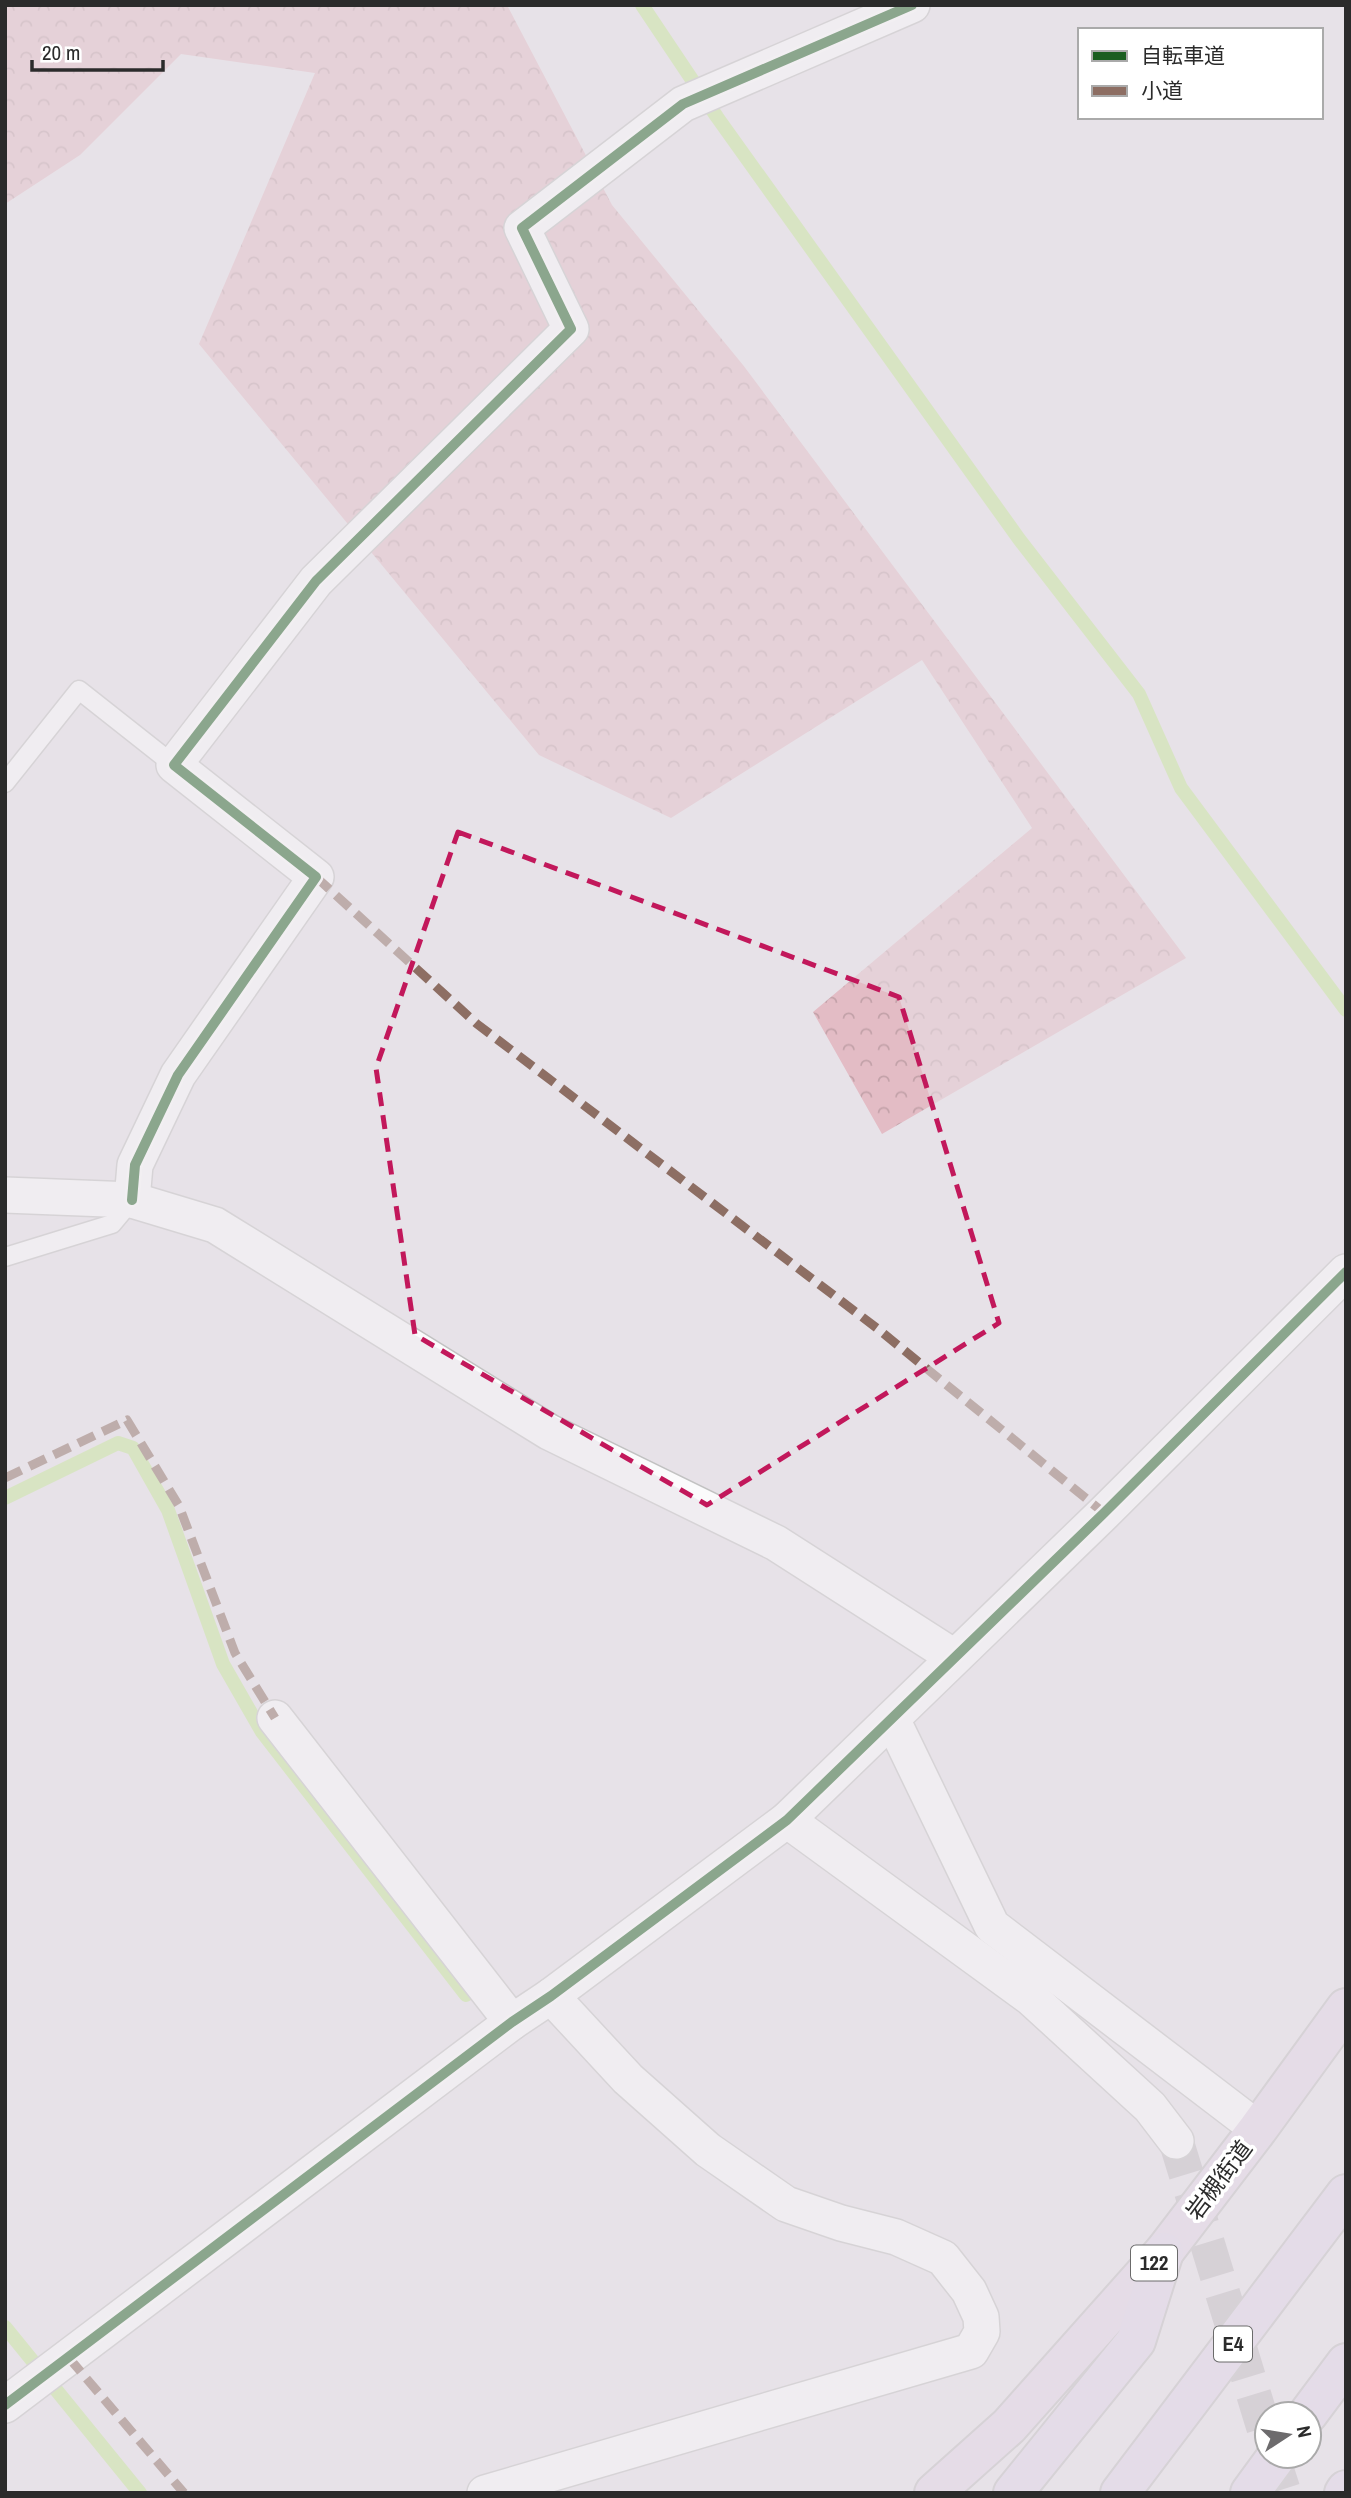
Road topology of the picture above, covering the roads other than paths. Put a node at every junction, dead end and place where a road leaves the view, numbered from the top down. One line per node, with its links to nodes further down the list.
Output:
1 (912, 5): 2 (street)
2 (174, 765): 3 (lane); 5 (street)
3 (5, 783)
4 (5, 1195): 5 (street)
5 (132, 1200): 6 (lane); 8 (street)
6 (5, 1257)
7 (1346, 1272): 8 (street)
8 (954, 1657): 10 (street)
9 (275, 1718): 14 (street)
10 (892, 1719): 11 (street); 15 (street)
11 (787, 1820): 12 (street); 16 (street)
12 (551, 1996): 14 (street); 23 (street)
13 (1346, 2008): 15 (highway, 岩槻街道 / 122)
14 (512, 2022): 21 (street)
15 (1258, 2129): 18 (highway, 岩槻街道 / 122)
16 (1176, 2141)
17 (1346, 2194): 26 (highway, E4)
18 (1164, 2252): 24 (highway, 岩槻街道 / 122); 25 (highway)
19 (1346, 2363): 20 (highway)
20 (1318, 2400)
21 (5, 2405)
22 (1267, 2470): 27 (highway)
23 (485, 2493)
24 (934, 2493)
25 (1013, 2493)
26 (1120, 2493)
27 (1250, 2493)

